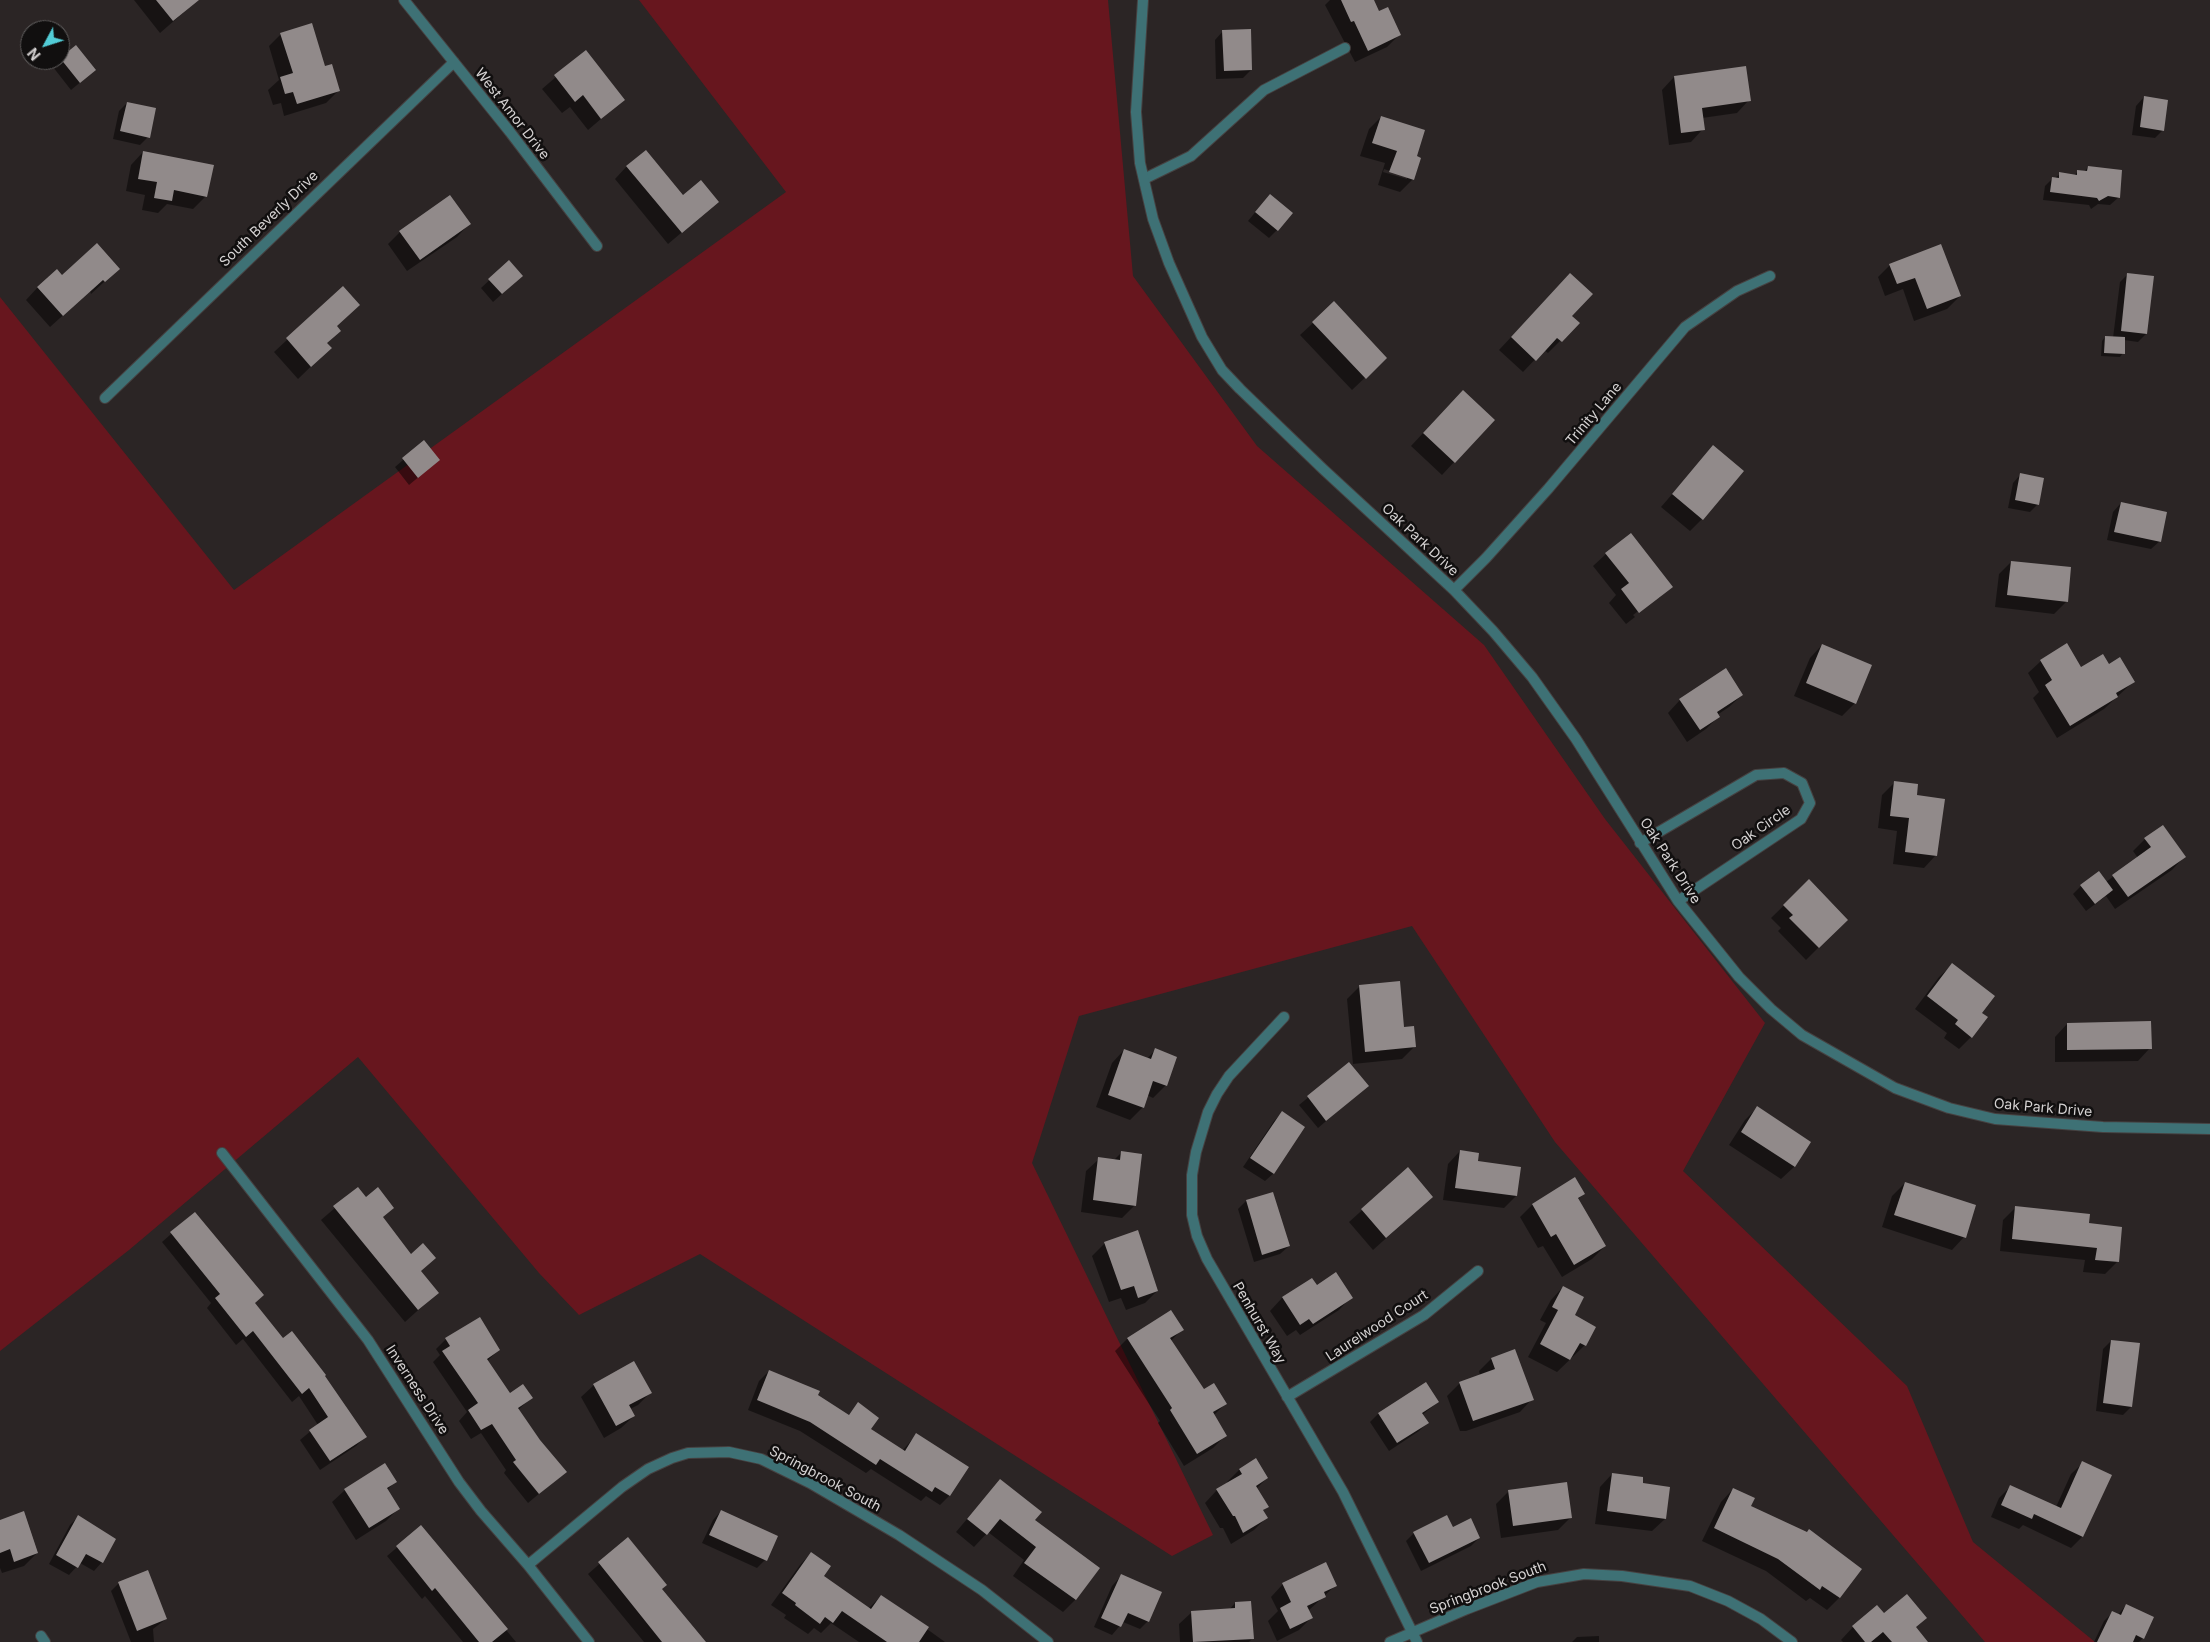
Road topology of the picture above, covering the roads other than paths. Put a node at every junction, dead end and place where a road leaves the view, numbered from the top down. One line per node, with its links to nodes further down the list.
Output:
1 (404, 0): 4 (street, West Amor Drive)
2 (1143, 0): 5 (street, Oak Park Drive)
3 (1345, 48): 5 (street)
4 (454, 62): 6 (street, West Amor Drive); 8 (street, South Beverly Drive)
5 (1144, 179): 9 (street, Oak Park Drive)
6 (597, 246)
7 (1770, 276): 9 (street, Trinity Lane)
8 (105, 398)
9 (1454, 590): 10 (street, Oak Park Drive)
10 (1640, 843): 11 (street, Oak Park Drive); 11 (street, Oak Circle)
11 (1678, 901): 13 (street, Oak Park Drive)
12 (1284, 1017): 16 (street, Penhurst Way)
13 (2210, 1129)
14 (222, 1153): 17 (street, Inverness Drive)
15 (1478, 1271): 16 (street, Laurelwood Court)
16 (1286, 1397): 18 (street, Penhurst Way)
17 (528, 1565): 19 (street, Inverness Drive); 20 (street, Springbrook South)
18 (1415, 1637): 21 (street, Springbrook South); 22 (street, Springbrook South)
19 (589, 1642)
20 (1048, 1642)
21 (1390, 1642)
22 (1792, 1642)

